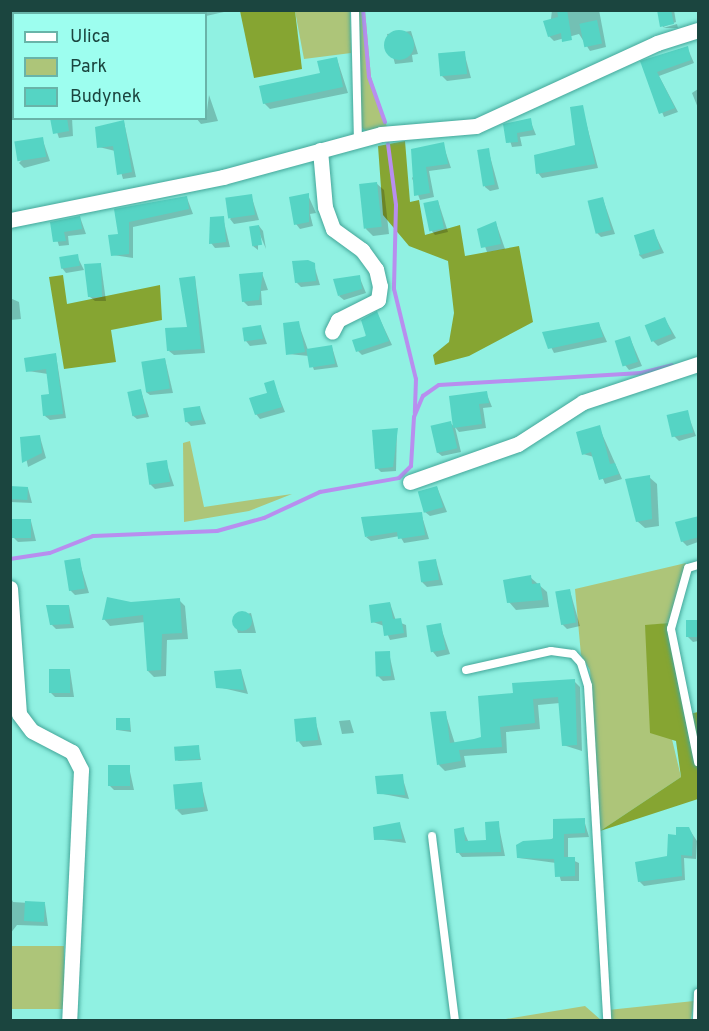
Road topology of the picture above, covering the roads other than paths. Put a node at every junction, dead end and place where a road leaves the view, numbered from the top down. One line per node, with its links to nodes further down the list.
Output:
1 (355, 10): 3 (lane)
2 (699, 30): 3 (street)
3 (358, 140): 4 (street)
4 (320, 150): 5 (street); 6 (street)
5 (10, 220)
6 (332, 332)
7 (699, 364): 8 (street)
8 (410, 482)
9 (699, 565): 12 (lane)
10 (10, 588): 15 (street)
11 (466, 670): 17 (lane)
12 (699, 762)
13 (432, 836): 16 (lane)
14 (699, 993): 18 (lane)
15 (69, 1020)
16 (455, 1020)
17 (607, 1020)
18 (697, 1020)

